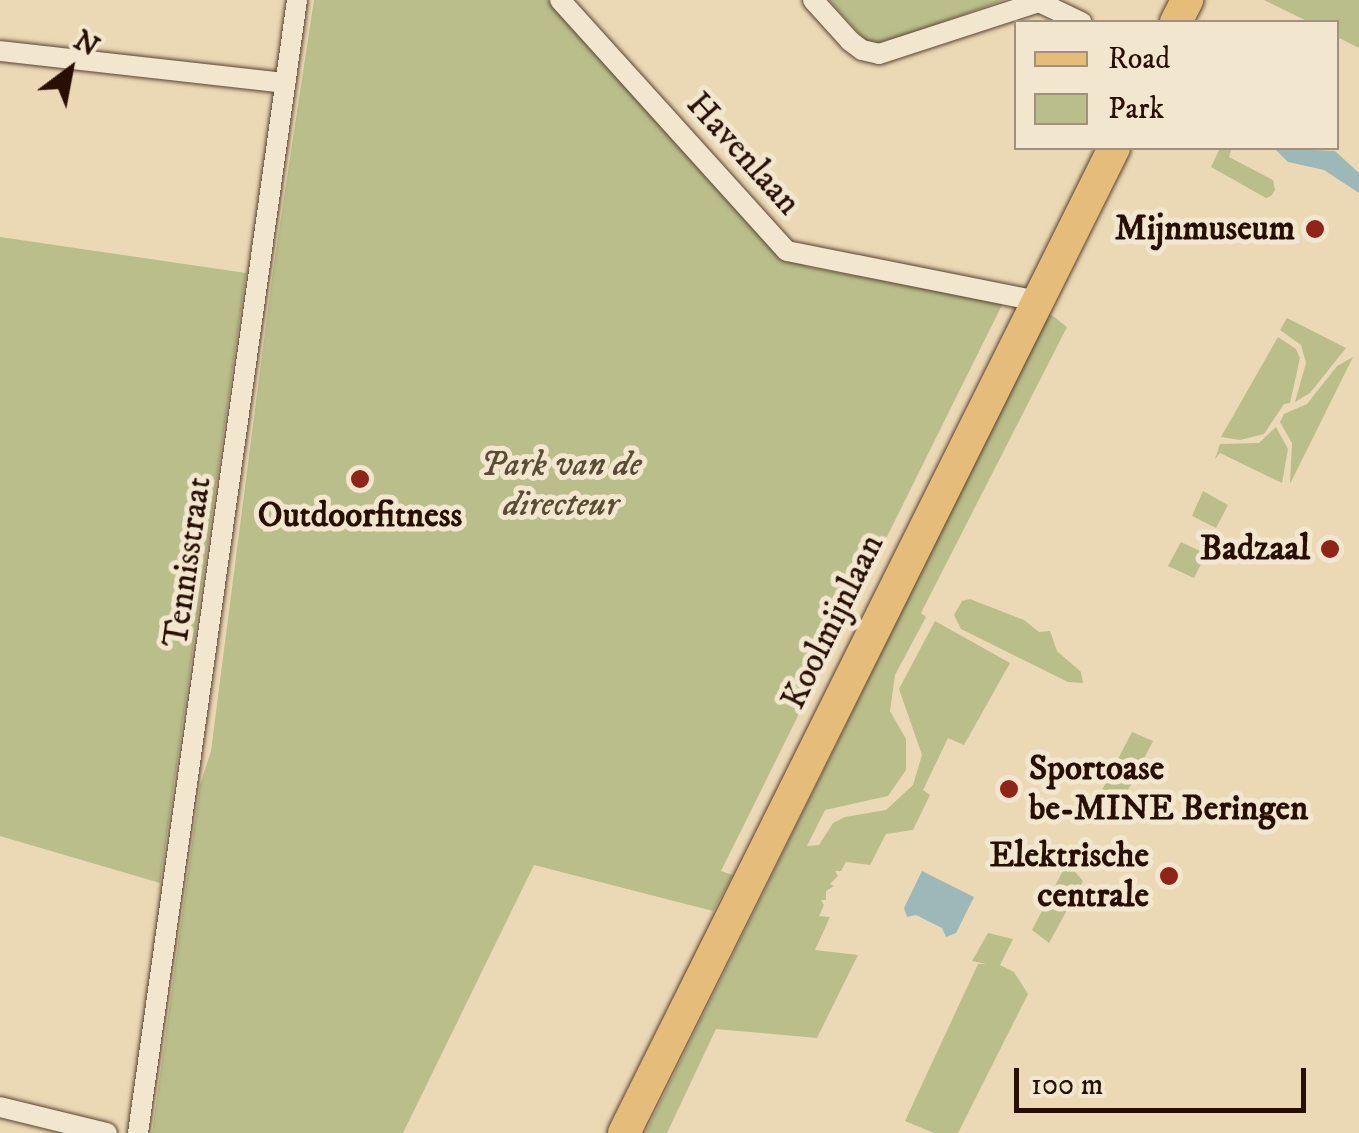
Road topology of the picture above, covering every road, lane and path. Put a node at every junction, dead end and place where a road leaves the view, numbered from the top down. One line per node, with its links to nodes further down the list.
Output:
1 (297, 0): 7 (street, Tennisstraat)
2 (560, 0): 9 (street, Havenlaan)
3 (814, 0): 4 (street)
4 (1039, 1): 5 (street)
5 (1077, 20)
6 (0, 51): 7 (street)
7 (285, 83): 12 (street, Tennisstraat)
8 (1113, 150): 9 (main road, Koolmijnlaan)
9 (1038, 300): 13 (main road, Koolmijnlaan)
10 (0, 1107): 11 (street)
11 (108, 1133)
12 (138, 1133)
13 (624, 1133)

